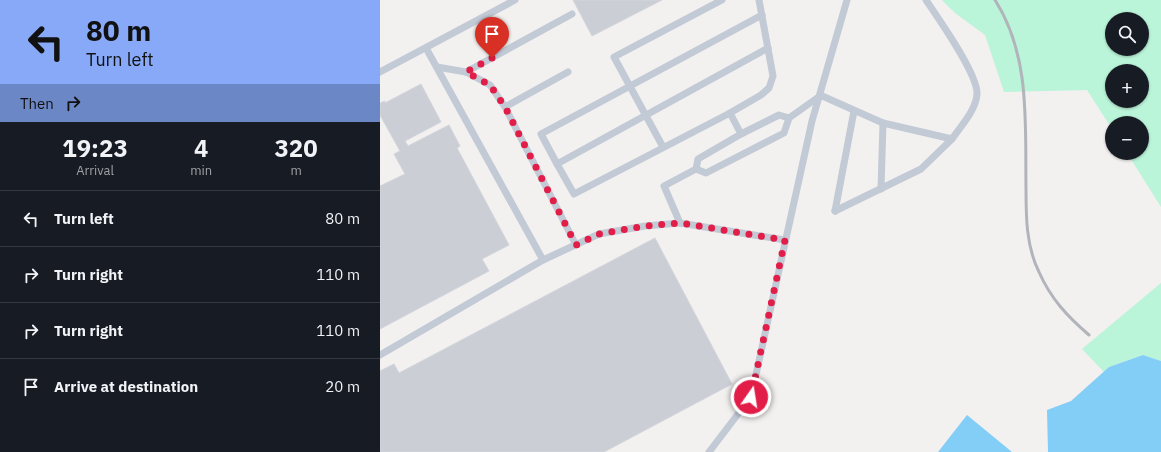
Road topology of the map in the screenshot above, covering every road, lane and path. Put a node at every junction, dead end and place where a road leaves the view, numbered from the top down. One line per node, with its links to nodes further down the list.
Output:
1 (515, 0): 8 (lane)
2 (722, 0): 14 (lane)
3 (759, 0): 7 (lane)
4 (847, 0): 15 (lane)
5 (926, 0): 23 (lane)
6 (572, 14): 12 (lane)
7 (762, 15): 9 (lane); 14 (lane)
8 (426, 48): 10 (lane); 11 (lane)
9 (768, 48): 18 (lane); 19 (lane)
10 (437, 68): 12 (lane); 31 (lane)
11 (380, 72)
12 (466, 72): 16 (lane)
13 (568, 72): 16 (lane)
14 (629, 86): 19 (lane); 25 (lane)
15 (820, 95): 17 (lane); 20 (lane); 29 (lane)
16 (505, 107): 30 (lane)
17 (854, 111): 21 (lane); 27 (lane)
18 (730, 113): 22 (lane); 24 (lane)
19 (645, 115): 24 (lane); 25 (lane)
20 (789, 118): 22 (lane); 26 (lane)
21 (883, 123): 23 (lane); 27 (lane)
22 (741, 134): 26 (lane)
23 (952, 138): 27 (lane)
24 (663, 147): 25 (lane)
25 (557, 164)
26 (696, 169): 28 (lane)
27 (881, 189)
28 (680, 223): 29 (lane); 30 (lane)
29 (785, 240): 33 (lane)
30 (576, 245): 31 (lane)
31 (542, 260): 32 (lane)
32 (380, 354)
33 (709, 452)

